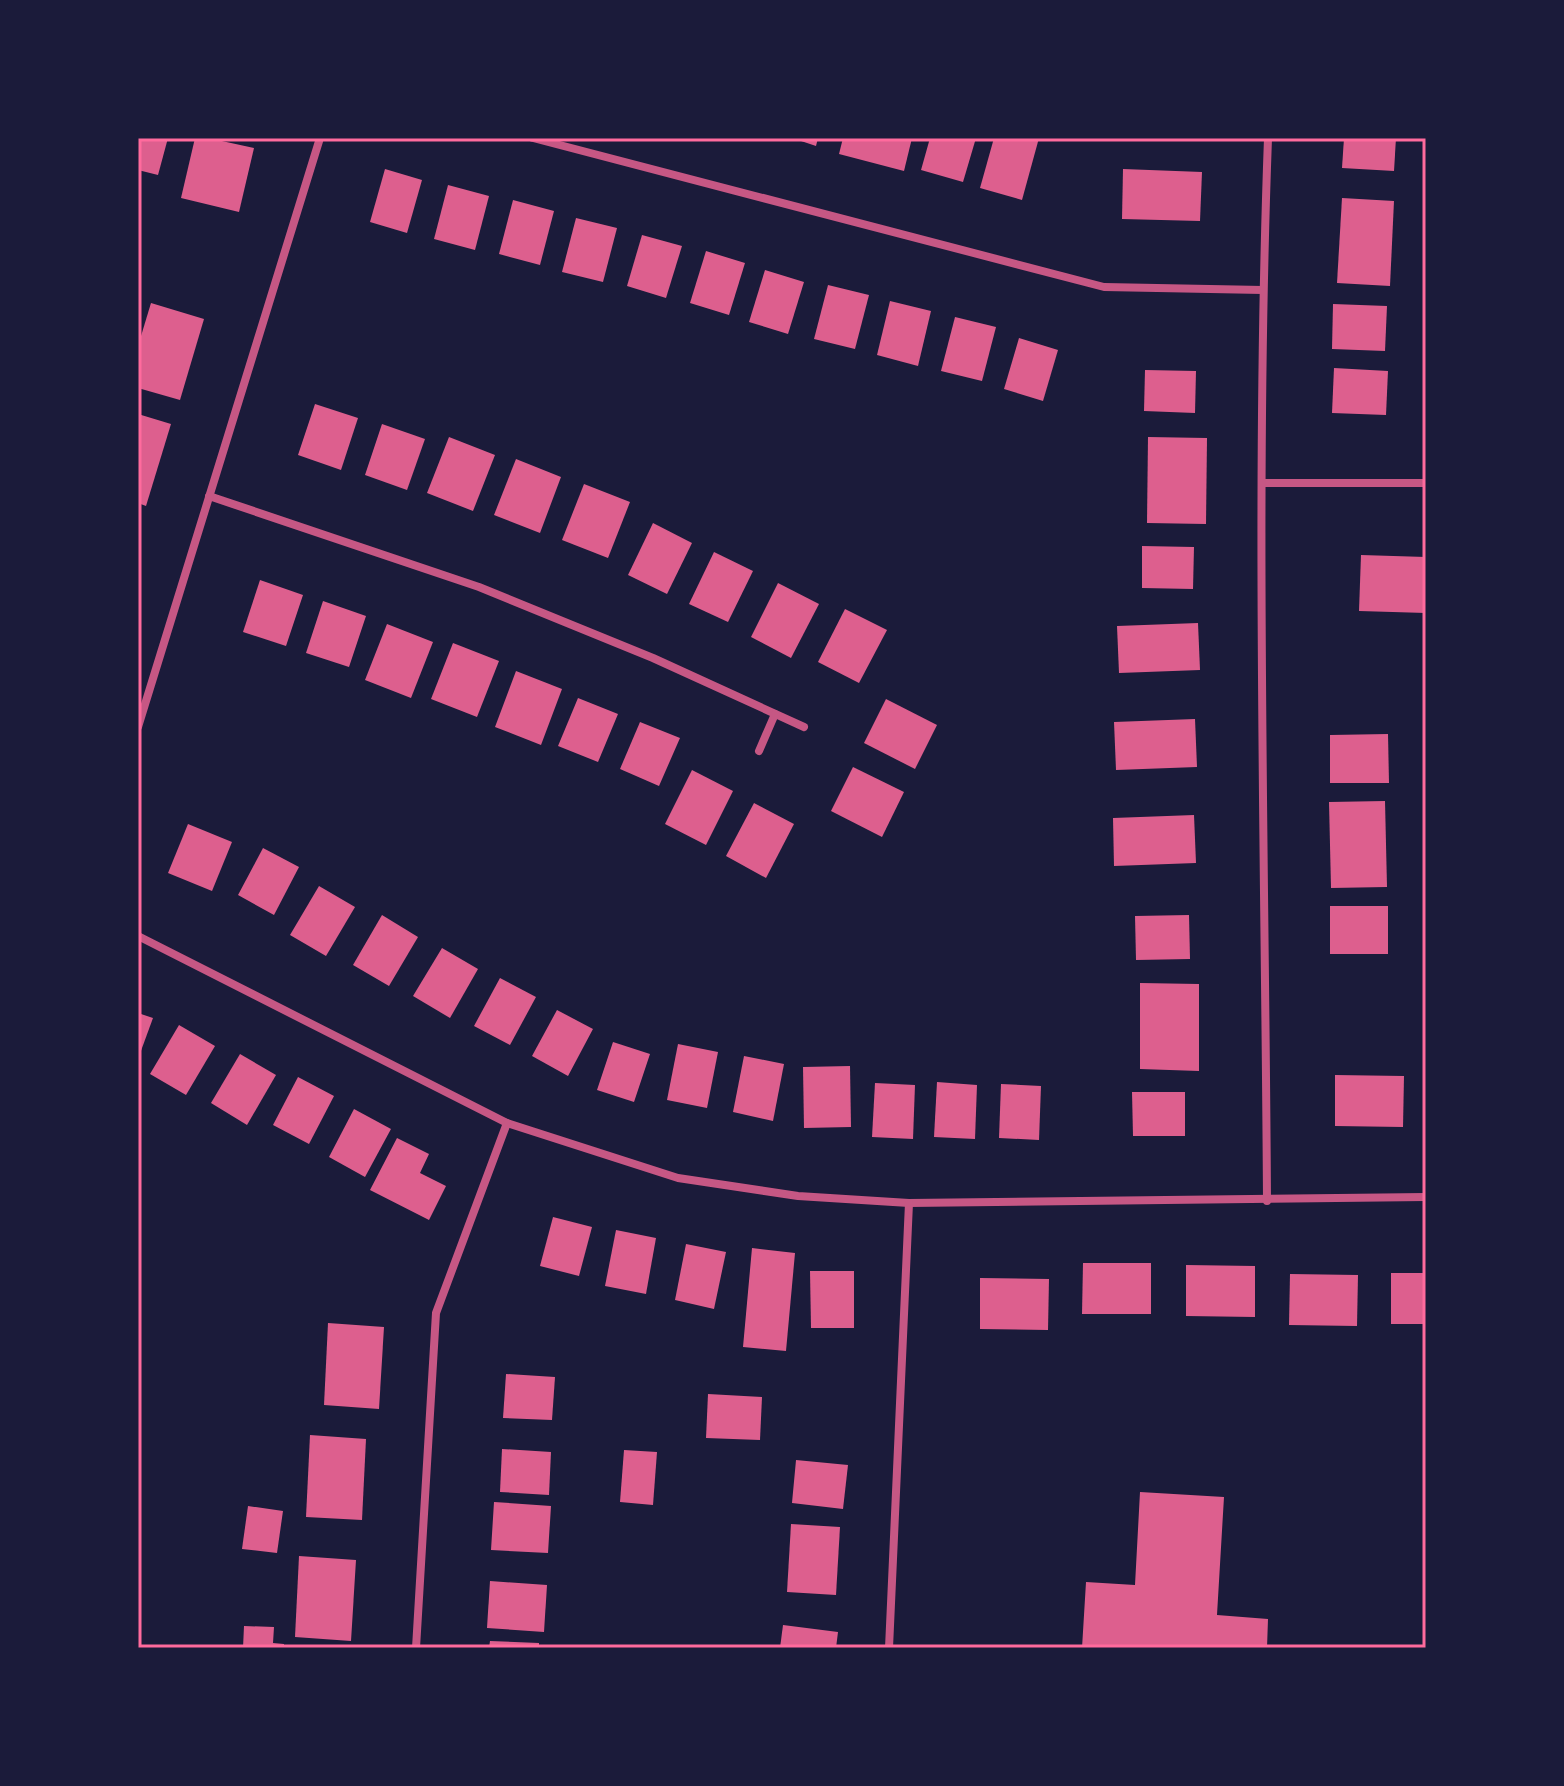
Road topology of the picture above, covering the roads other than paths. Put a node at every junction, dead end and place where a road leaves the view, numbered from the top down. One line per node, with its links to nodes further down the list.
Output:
1 (320, 138): 7 (street)
2 (533, 138): 4 (street)
3 (1268, 138): 4 (street)
4 (1263, 290): 5 (street)
5 (1262, 483): 6 (street); 15 (street)
6 (1426, 483)
7 (209, 496): 8 (street); 9 (street)
8 (775, 714): 10 (street); 11 (street)
9 (138, 727)
10 (804, 727)
11 (759, 751)
12 (138, 936): 13 (street)
13 (507, 1123): 16 (street); 17 (street)
14 (1426, 1197): 15 (street)
15 (1267, 1201): 16 (street)
16 (909, 1203): 18 (street)
17 (416, 1648)
18 (889, 1648)

